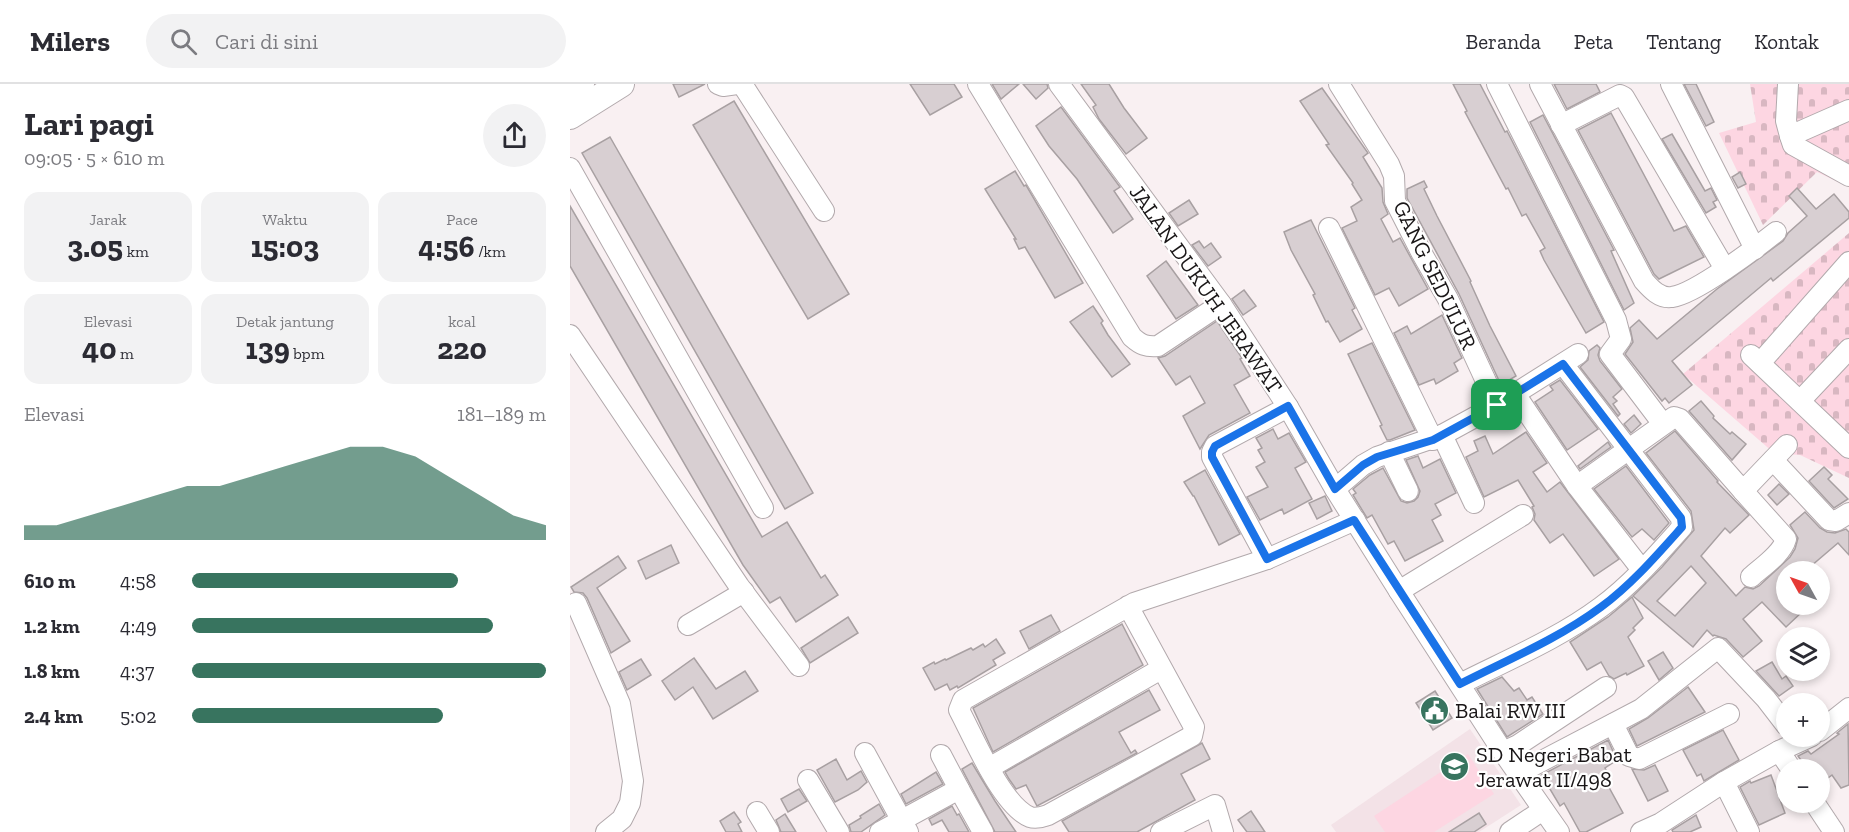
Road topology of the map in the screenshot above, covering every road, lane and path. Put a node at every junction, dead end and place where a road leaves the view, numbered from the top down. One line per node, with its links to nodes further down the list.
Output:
1 (621, 84): 13 (main road)
2 (718, 84): 3 (street)
3 (737, 84)
4 (742, 84): 18 (street)
5 (978, 84): 24 (street)
6 (1059, 84): 24 (street, JALAN DUKUH JERAWAT)
7 (1339, 84): 29 (street, GANG SEDULUR)
8 (1497, 84): 31 (street)
9 (1540, 84): 14 (street)
10 (1671, 84): 21 (street)
11 (1788, 84): 15 (street)
12 (1849, 110): 15 (street)
13 (570, 116)
14 (1561, 125): 23 (street); 23 (street)
15 (1790, 136): 17 (street)
16 (570, 168): 43 (street)
17 (1849, 176)
18 (824, 211)
19 (1329, 228): 32 (street)
20 (1776, 232): 21 (street)
21 (1755, 249): 23 (street)
22 (1849, 262): 28 (street)
23 (1725, 269)
24 (1221, 304): 30 (street, JALAN DUKUH JERAWAT)
25 (570, 335): 51 (street)
26 (1849, 349): 28 (street)
27 (1515, 394): 29 (street); 35 (street); 38 (street)
28 (1800, 401): 33 (street)
29 (1497, 405): 32 (street)
30 (1288, 406): 39 (street, JALAN DUKUH JERAWAT); 47 (street)
31 (1663, 424): 35 (street); 41 (street)
32 (1438, 438): 36 (street); 42 (street)
33 (1847, 442)
34 (1787, 445): 37 (street)
35 (1629, 450): 38 (street); 48 (street)
36 (1389, 453): 39 (street); 40 (street)
37 (1773, 460): 41 (street); 44 (street)
38 (1577, 486): 48 (street)
39 (1335, 489): 46 (street, JALAN DUKUH JERAWAT)
40 (1408, 491)
41 (1743, 491): 49 (street)
42 (1474, 503)
43 (763, 508)
44 (1849, 513)
45 (1523, 515): 50 (street)
46 (1354, 520): 47 (street); 50 (street, JALAN DUKUH JERAWAT)
47 (1267, 559): 53 (street)
48 (1642, 570): 57 (street)
49 (1751, 577)
50 (1399, 591): 57 (street, JALAN DUKUH JERAWAT)
51 (744, 592): 54 (street); 55 (street)
52 (572, 600): 80 (street)
53 (1128, 606): 56 (street); 70 (street)
54 (688, 626)
55 (799, 666)
56 (1161, 669): 70 (street); 70 (street)
57 (1460, 684): 66 (street, JALAN DUKUH JERAWAT)
58 (1606, 687): 66 (street)
59 (1849, 708): 62 (street)
60 (1776, 712): 63 (street)
61 (1729, 714): 63 (street)
62 (1830, 723)
63 (1613, 724): 71 (street)
64 (1786, 747): 65 (street)
65 (1779, 751): 69 (street); 73 (street)
66 (1503, 752): 71 (street, JALAN DUKUH JERAWAT)
67 (865, 753): 78 (street)
68 (940, 755): 74 (street)
69 (1784, 759)
70 (989, 768)
71 (1519, 773): 75 (street, JALAN DUKUH JERAWAT)
72 (808, 780): 82 (street)
73 (1724, 782): 79 (street); 90 (street)
74 (959, 789): 78 (street); 84 (street)
75 (1543, 810): 87 (street); 88 (street, JALAN DUKUH JERAWAT)
76 (757, 812): 81 (street)
77 (1821, 813): 91 (street)
78 (905, 826): 83 (street)
79 (1664, 827): 89 (street)
80 (606, 832)
81 (770, 832)
82 (839, 832)
83 (880, 832)
84 (983, 832)
85 (1161, 832): 86 (street)
86 (1223, 832)
87 (1510, 832)
88 (1559, 832)
89 (1641, 832)
90 (1749, 832)
91 (1834, 832)

